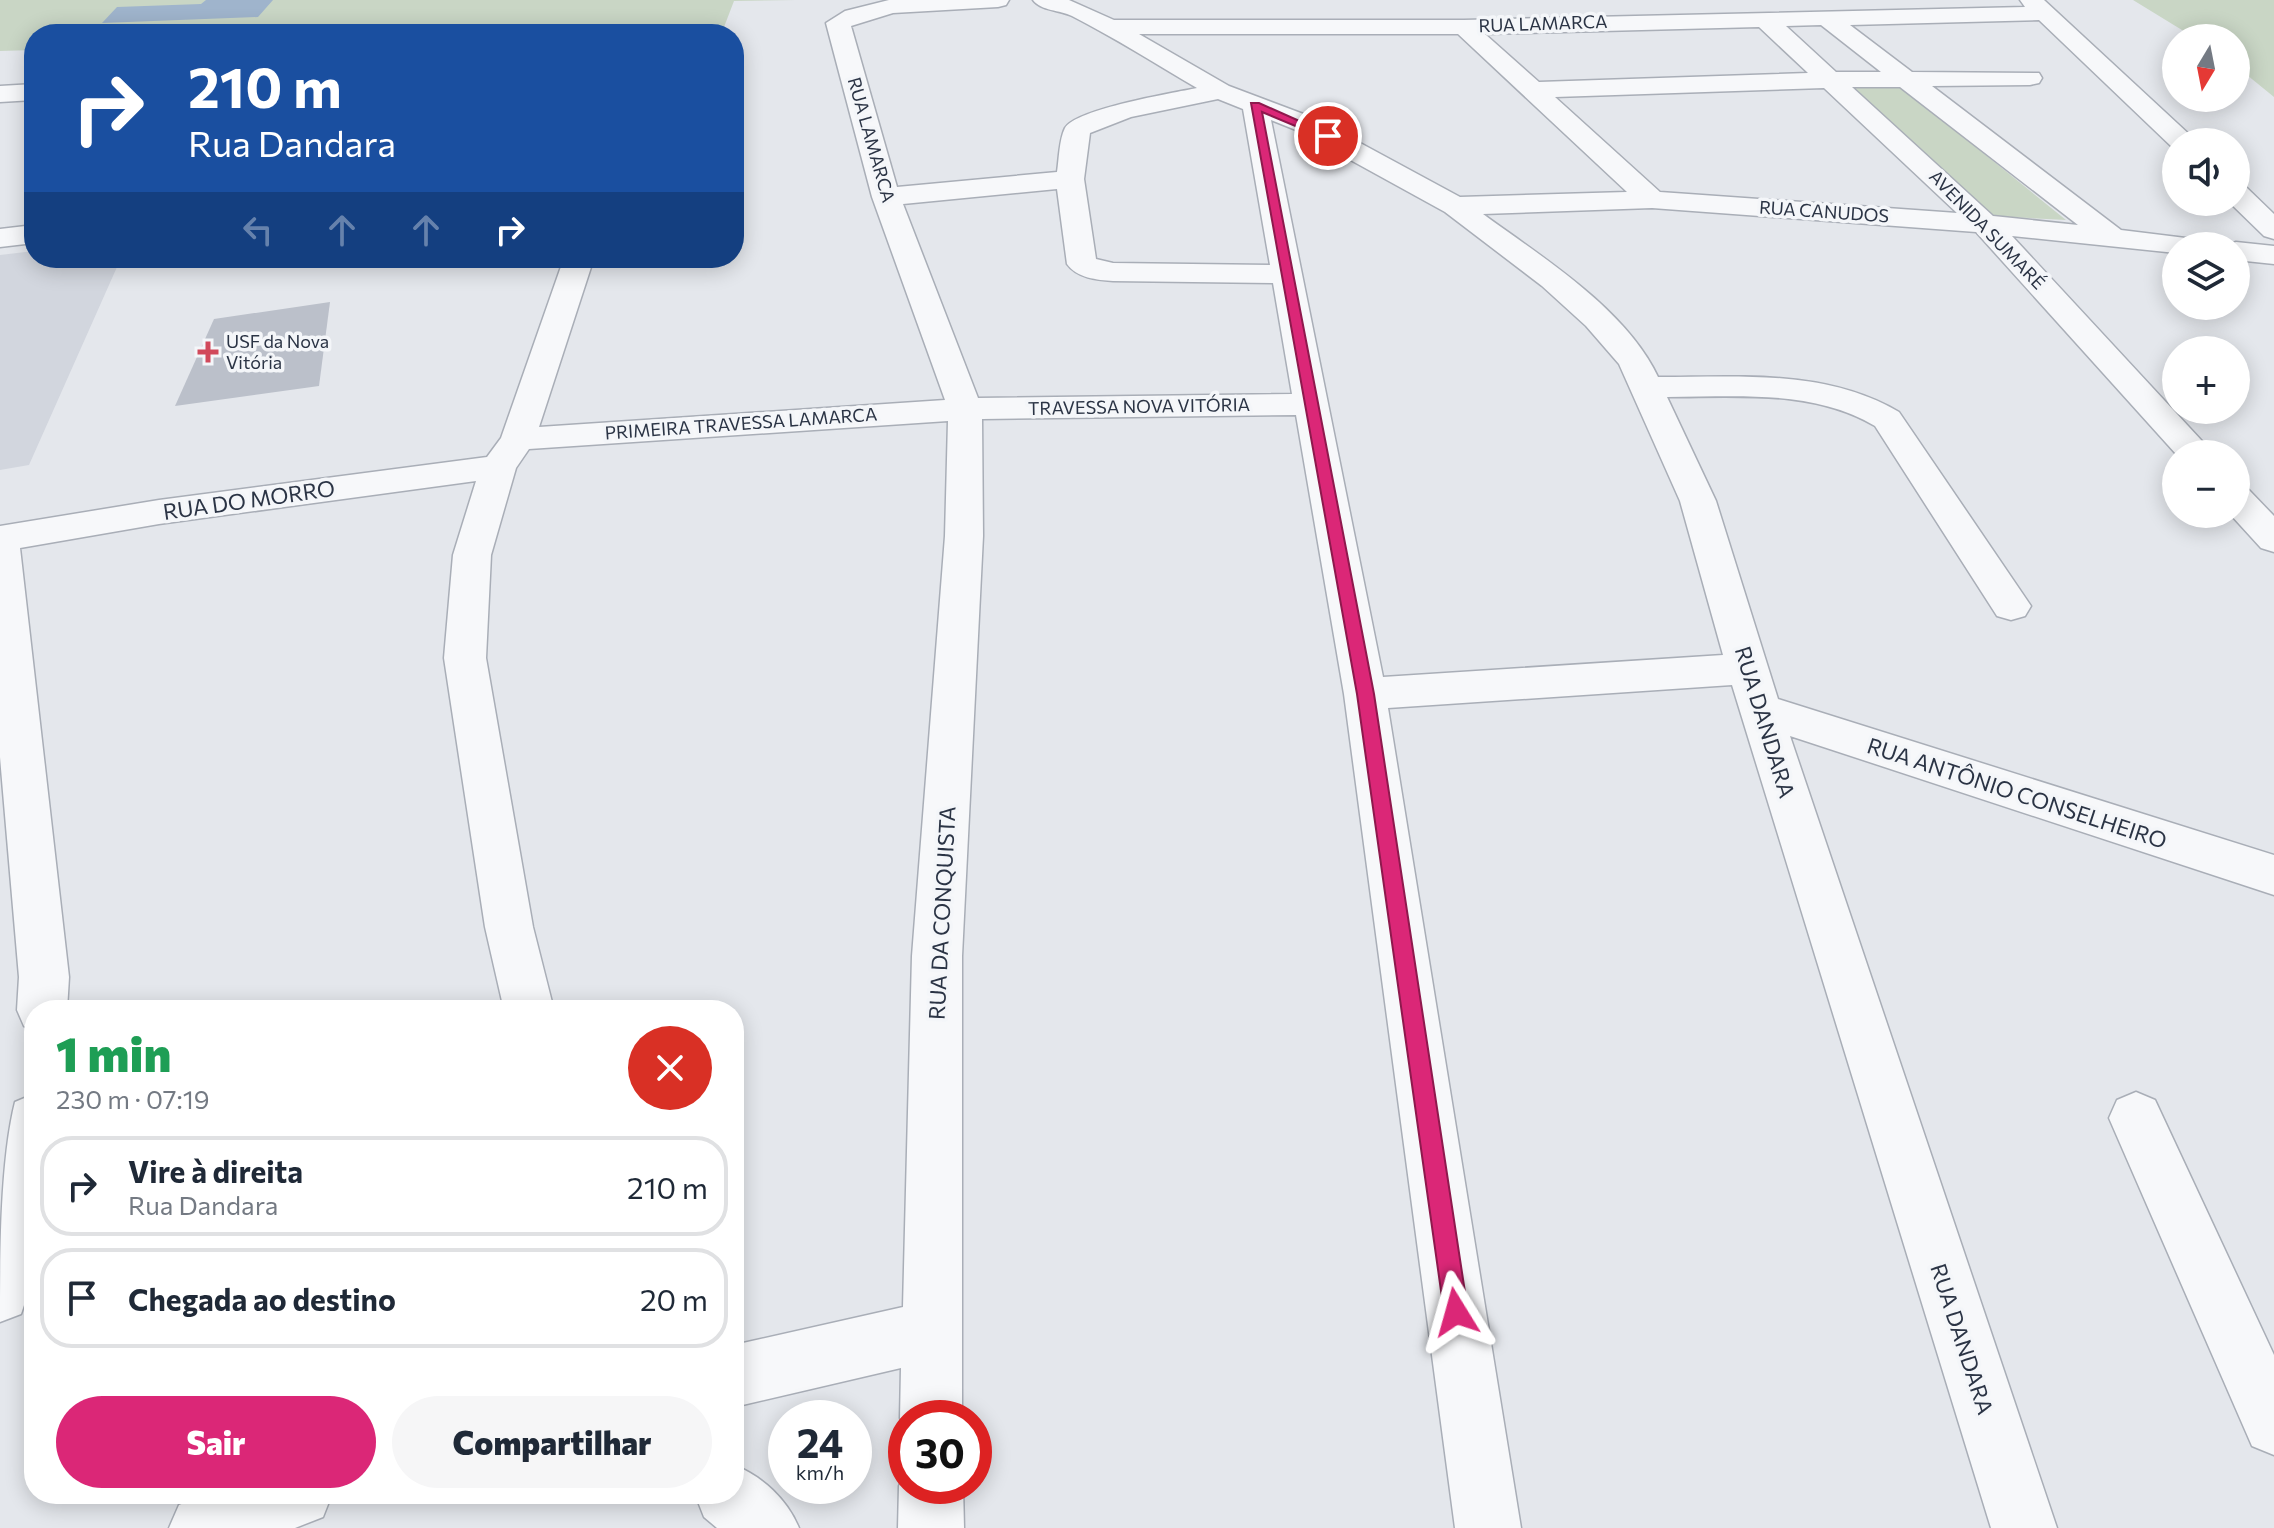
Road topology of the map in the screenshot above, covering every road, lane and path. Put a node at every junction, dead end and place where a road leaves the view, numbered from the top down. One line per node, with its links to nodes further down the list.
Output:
1 (998, 0): 21 (street, RUA LAMARCA)
2 (1044, 0): 8 (street, RUA LAMARCA)
3 (1683, 0): 6 (street)
4 (2039, 6): 5 (street, RUA LAMARCA); 17 (street)
5 (1825, 17): 7 (street, RUA LAMARCA); 11 (street)
6 (1710, 19): 7 (street, RUA LAMARCA); 9 (street, RUA LAMARCA)
7 (1764, 19): 12 (street, AVENIDA SUMARÉ)
8 (1110, 27): 9 (street, RUA LAMARCA); 16 (street, RUA DANDARA)
9 (1464, 27): 13 (street)
10 (2030, 78): 11 (street)
11 (1903, 79): 12 (street); 18 (street)
12 (1833, 80): 13 (street); 19 (street, AVENIDA SUMARÉ)
13 (1529, 90): 22 (street)
14 (24, 93): 15 (street)
15 (0, 94)
16 (1238, 98): 20 (street); 23 (street, RUA DANDARA); 34 (street)
17 (2167, 128)
18 (1998, 151): 19 (street); 28 (street)
19 (1914, 157): 25 (street, AVENIDA SUMARÉ)
20 (1070, 179): 21 (street); 34 (street)
21 (886, 197): 37 (street, RUA LAMARCA)
22 (1652, 200): 23 (street, RUA CANUDOS); 25 (street, RUA CANUDOS)
23 (1455, 206): 35 (street, RUA DANDARA)
24 (2250, 207): 26 (street)
25 (1985, 224): 28 (street, RUA CANUDOS); 38 (street, AVENIDA SUMARÉ)
26 (2274, 230)
27 (24, 235): 29 (street)
28 (2112, 237): 30 (street, RUA CANUDOS)
29 (0, 238)
30 (2162, 243)
31 (2250, 252): 32 (street)
32 (2274, 255)
33 (575, 268): 39 (street)
34 (1285, 274): 36 (street)
35 (1645, 387): 43 (street); 44 (street, RUA DANDARA)
36 (1313, 404): 37 (street, TRAVESSA NOVA VITÓRIA); 45 (street)
37 (965, 409): 39 (street, PRIMEIRA TRAVESSA LAMARCA); 52 (street, RUA DA CONQUISTA)
38 (2183, 440)
39 (508, 453): 41 (street, RUA DO MORRO); 48 (street)
40 (2250, 513): 42 (street)
41 (0, 539): 47 (street)
42 (2274, 539)
43 (2011, 606)
44 (1754, 690): 45 (street, RUA ANTÔNIO CONSELHEIRO); 46 (street, RUA ANTÔNIO CONSELHEIRO); 63 (street, RUA DANDARA)
45 (1365, 694): 62 (street)
46 (2274, 875)
47 (43, 1000)
48 (527, 1000)
49 (2136, 1118): 55 (street)
50 (24, 1175): 51 (street)
51 (0, 1293)
52 (930, 1331): 53 (street); 54 (street, RUA DA CONQUISTA)
53 (744, 1374)
54 (931, 1400)
55 (2274, 1424)
56 (271, 1504): 59 (street)
57 (738, 1504): 60 (street)
58 (931, 1504): 61 (street)
59 (202, 1528)
60 (766, 1528)
61 (931, 1528)
62 (1488, 1528)
63 (2024, 1528)

